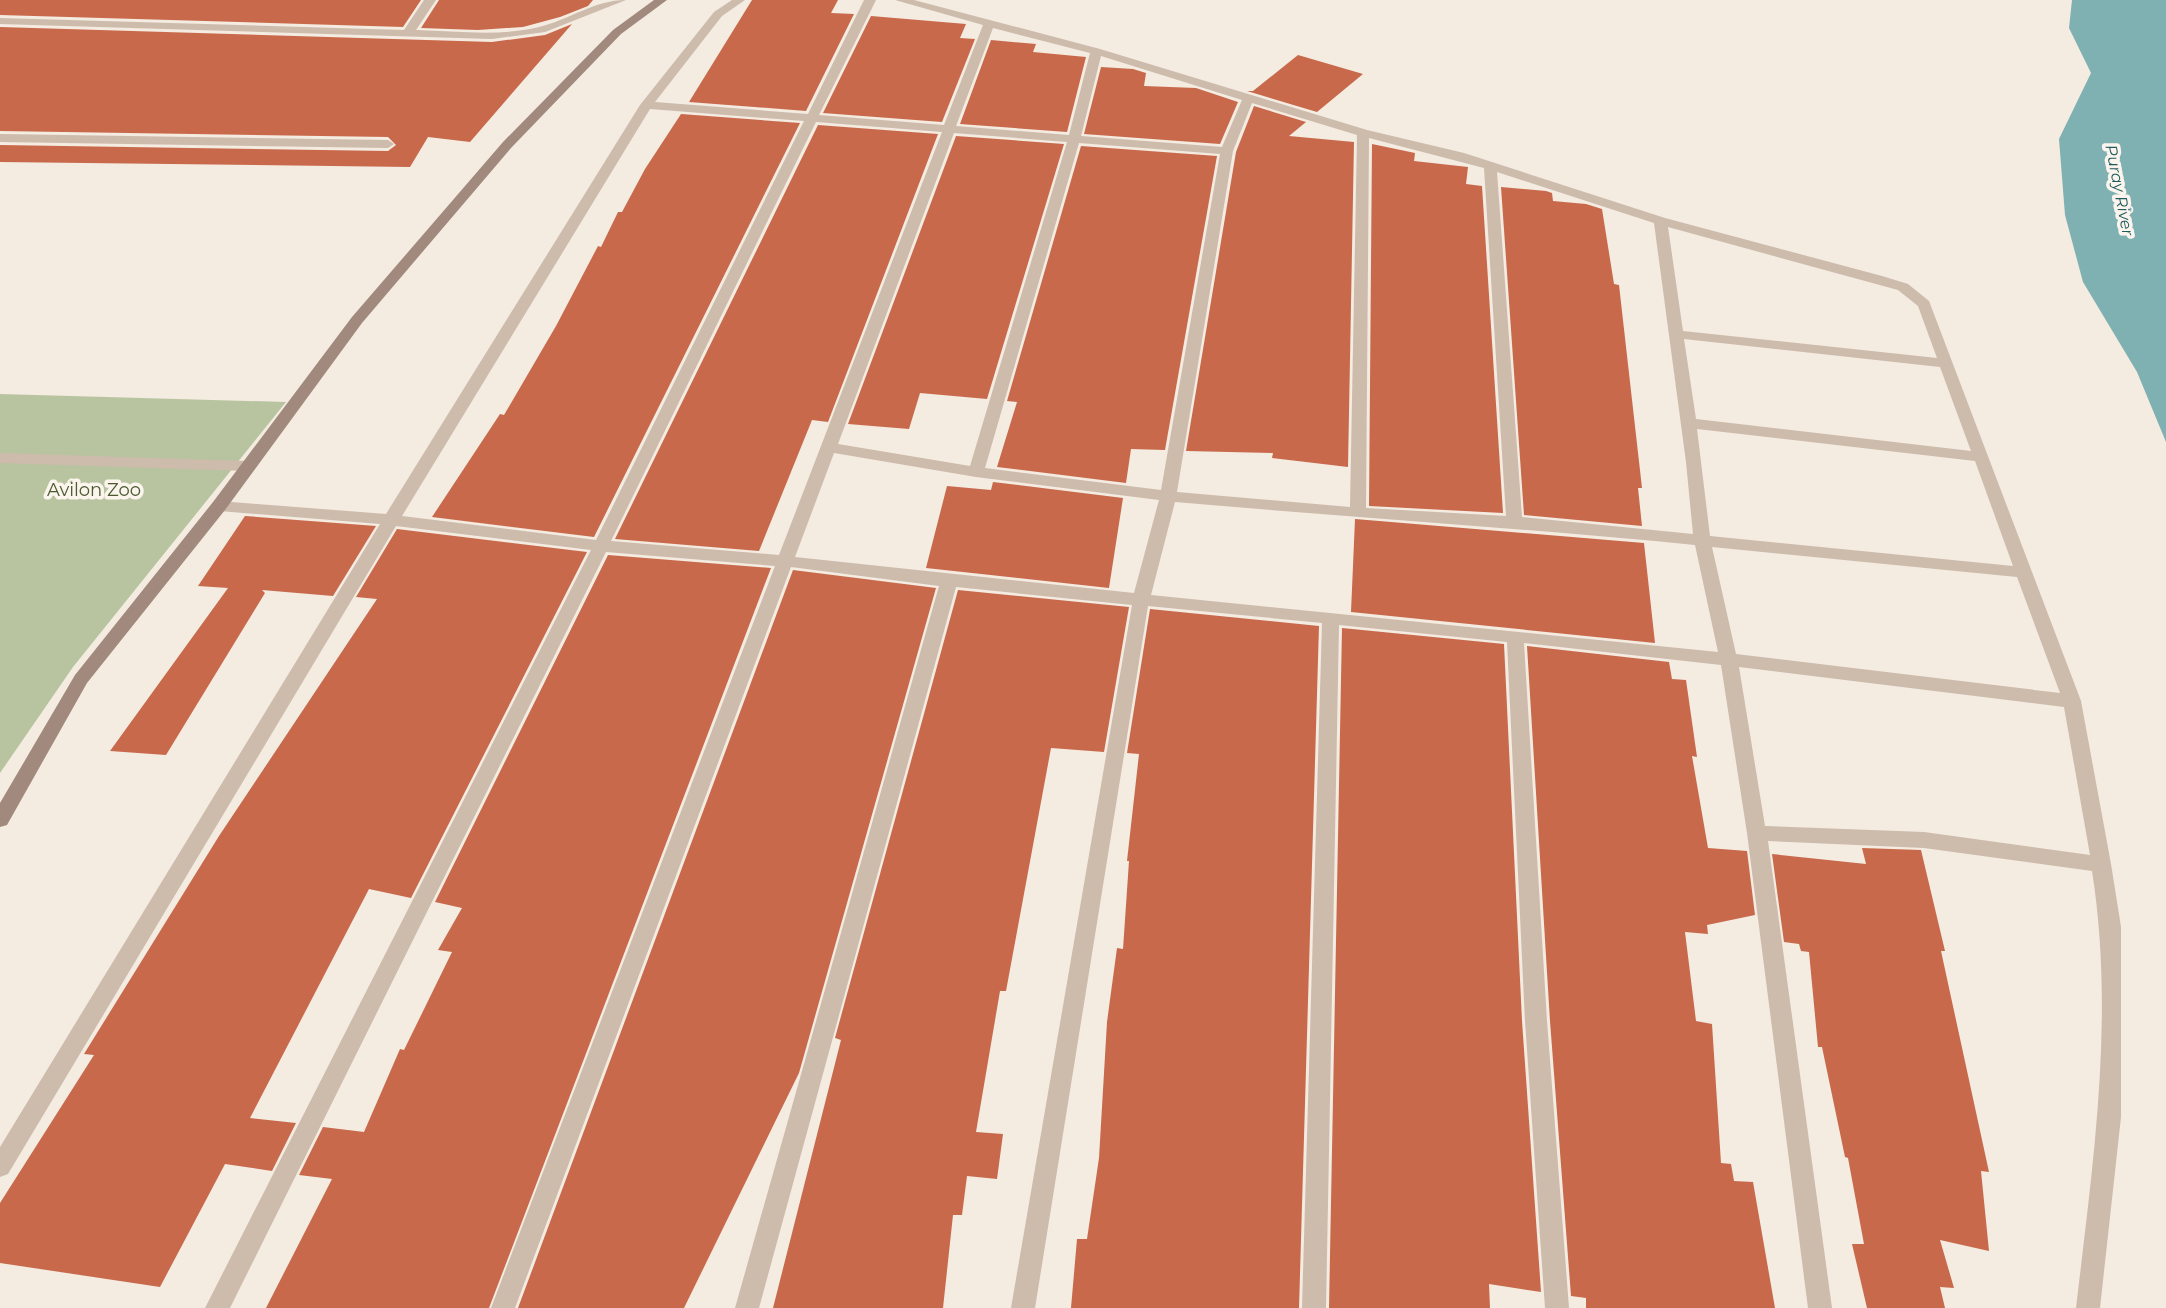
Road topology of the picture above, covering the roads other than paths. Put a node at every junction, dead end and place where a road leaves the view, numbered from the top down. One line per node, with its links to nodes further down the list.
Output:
1 (430, 0): 9 (street)
2 (620, 0): 9 (street)
3 (661, 0): 28 (street)
4 (738, 0): 12 (street)
5 (870, 0): 13 (street)
6 (901, 0): 8 (street)
7 (0, 21): 9 (street)
8 (989, 23): 10 (street); 14 (street)
9 (408, 33)
10 (1096, 51): 11 (street); 17 (street)
11 (1248, 99): 15 (street); 19 (street)
12 (646, 105): 13 (street); 33 (street)
13 (810, 118): 14 (street); 36 (street)
14 (949, 129): 17 (street); 25 (street)
15 (1363, 133): 20 (street); 32 (street)
16 (0, 138): 18 (street)
17 (1074, 139): 19 (street); 29 (street)
18 (388, 144)
19 (1227, 151): 30 (street)
20 (1490, 166): 21 (street); 34 (street)
21 (1660, 221): 22 (street); 23 (street)
22 (1675, 334): 23 (street); 24 (street)
23 (1945, 363): 26 (street)
24 (1688, 423): 26 (street); 35 (street)
25 (828, 447): 29 (street); 37 (street)
26 (1982, 457): 38 (street)
27 (0, 458): 28 (street)
28 (248, 466): 31 (street)
29 (976, 472): 30 (street)
30 (1168, 496): 32 (street); 40 (street)
31 (219, 506): 33 (street); 45 (street)
32 (1358, 513): 34 (street)
33 (391, 520): 36 (street); 48 (street)
34 (1514, 522): 35 (street)
35 (1702, 540): 38 (street); 43 (street)
36 (601, 546): 37 (street); 49 (street)
37 (784, 561): 39 (street); 50 (street)
38 (2022, 572): 44 (street)
39 (949, 581): 40 (street); 51 (street)
40 (1141, 599): 41 (street); 52 (street)
41 (1331, 619): 42 (street); 53 (street)
42 (1515, 638): 43 (street); 54 (street)
43 (1729, 661): 44 (street); 46 (street)
44 (2072, 701): 47 (street)
45 (0, 820)
46 (1757, 833): 47 (street); 55 (street)
47 (2101, 864): 56 (street)
48 (0, 1167)
49 (217, 1308)
50 (503, 1308)
51 (747, 1308)
52 (1023, 1308)
53 (1314, 1308)
54 (1558, 1308)
55 (1820, 1308)
56 (2088, 1308)

